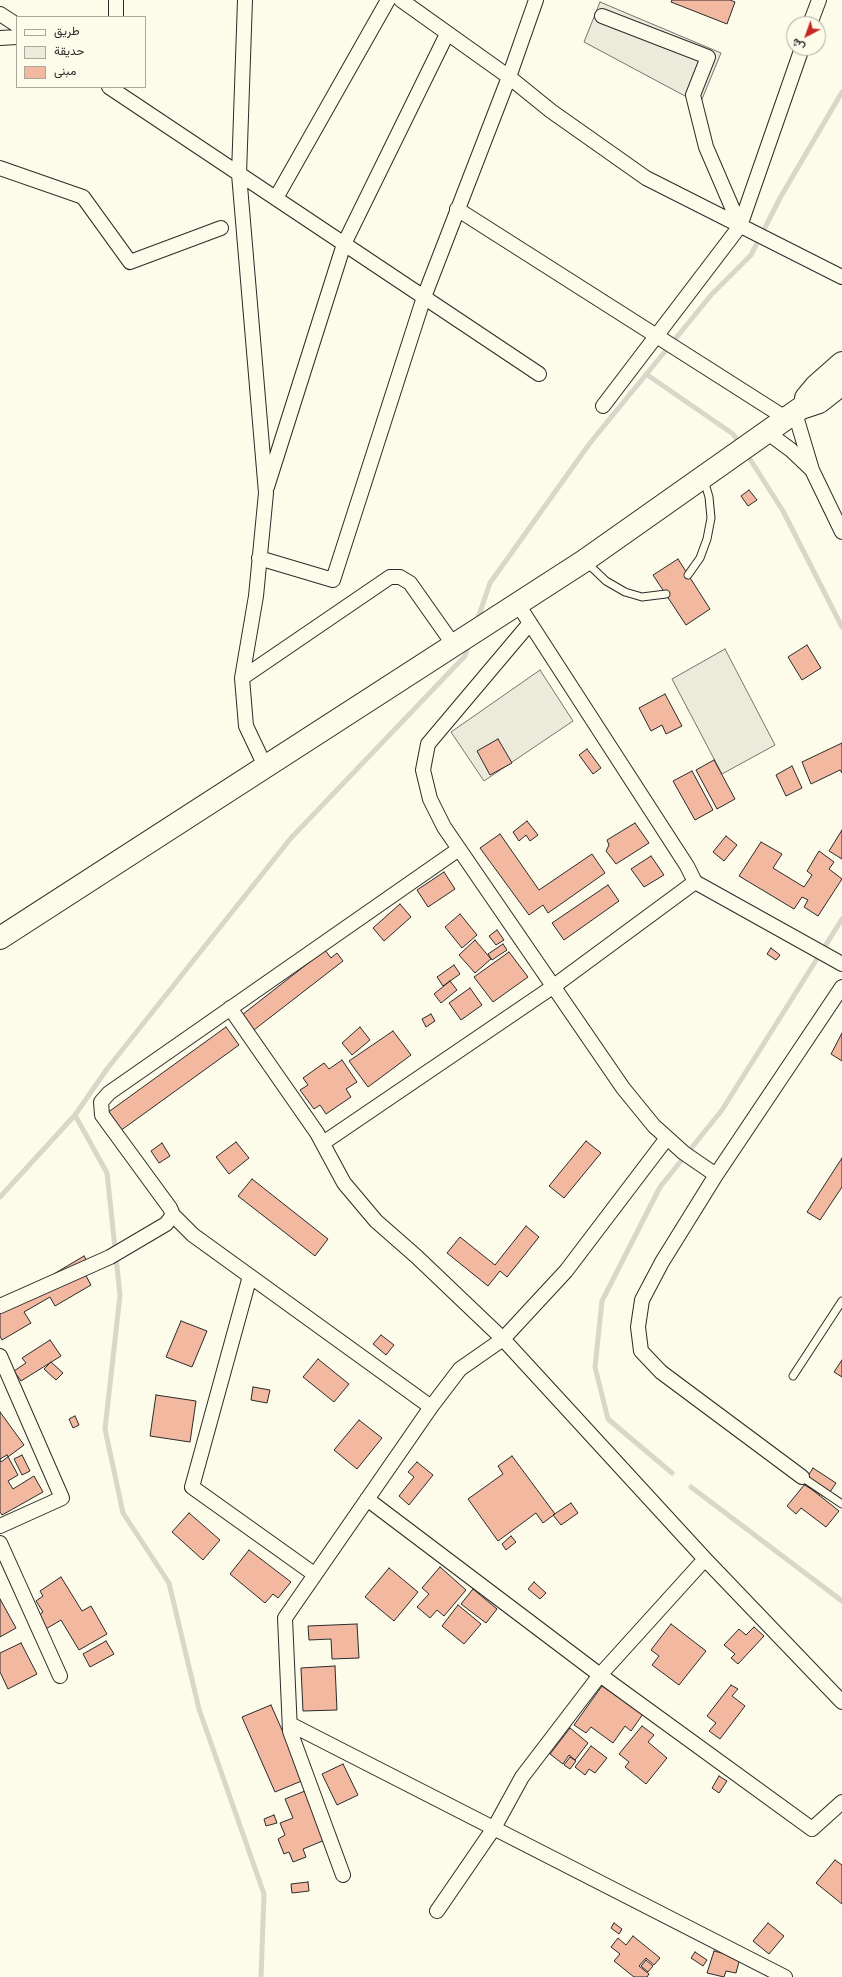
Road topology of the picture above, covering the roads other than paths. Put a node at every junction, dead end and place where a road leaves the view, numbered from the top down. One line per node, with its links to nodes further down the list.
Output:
1 (116, 0): 8 (street)
2 (245, 0): 19 (street)
3 (388, 0): 20 (street)
4 (401, 0): 12 (street)
5 (536, 0): 16 (street)
6 (819, 0): 10 (street)
7 (0, 14): 11 (street)
8 (116, 16)
9 (602, 16): 22 (street)
10 (813, 16)
11 (16, 24)
12 (447, 34): 16 (street); 24 (street)
13 (16, 37): 14 (street)
14 (0, 38)
15 (799, 56): 22 (street)
16 (509, 77): 21 (street); 22 (street)
17 (112, 88): 19 (street)
18 (0, 168): 23 (street)
19 (239, 174): 20 (street); 36 (street)
20 (276, 198): 24 (street)
21 (458, 209): 26 (street); 27 (street)
22 (740, 226): 25 (street); 27 (street)
23 (221, 228)
24 (344, 244): 26 (street); 36 (street)
25 (842, 278)
26 (424, 297): 29 (street); 38 (street)
27 (657, 336): 31 (street); 32 (street)
28 (842, 363): 32 (main road)
29 (539, 374)
30 (842, 384): 32 (main road)
31 (603, 406)
32 (794, 413): 33 (main road); 34 (street)
33 (768, 433): 34 (street); 35 (main road)
34 (812, 470): 37 (street)
35 (703, 477): 39 (main road); 40 (lane)
36 (266, 493): 38 (street)
37 (842, 532)
38 (260, 558): 45 (street)
39 (584, 560): 41 (lane); 42 (main road)
40 (688, 575)
41 (666, 594)
42 (517, 603): 43 (street); 44 (main road)
43 (530, 623): 47 (street); 48 (street)
44 (453, 644): 45 (street); 46 (main road)
45 (242, 678): 46 (street)
46 (265, 766): 49 (main road)
47 (459, 849): 51 (street); 53 (street)
48 (695, 882): 50 (street); 51 (street)
49 (0, 938)
50 (842, 964)
51 (554, 986): 54 (street); 55 (street)
52 (842, 987): 56 (street)
53 (230, 1008): 55 (street); 57 (street)
54 (667, 1138): 56 (street); 61 (street)
55 (323, 1143): 61 (street)
56 (716, 1175): 65 (street)
57 (173, 1215): 58 (street); 60 (street)
58 (250, 1276): 64 (street); 71 (street)
59 (842, 1301): 63 (lane)
60 (0, 1306)
61 (503, 1339): 64 (street); 70 (street)
62 (0, 1356): 68 (street)
63 (793, 1376)
64 (431, 1407): 66 (street)
65 (802, 1477): 67 (lane)
66 (367, 1499): 71 (street); 72 (street)
67 (842, 1504)
68 (0, 1526)
69 (0, 1543): 73 (street)
70 (705, 1559): 72 (street); 74 (street)
71 (314, 1574): 75 (street)
72 (600, 1675): 76 (street); 77 (street)
73 (60, 1676)
74 (842, 1702)
75 (290, 1724): 77 (street); 78 (street)
76 (842, 1802)
77 (494, 1828): 79 (street); 80 (street)
78 (343, 1875)
79 (437, 1912)
80 (785, 1977)

